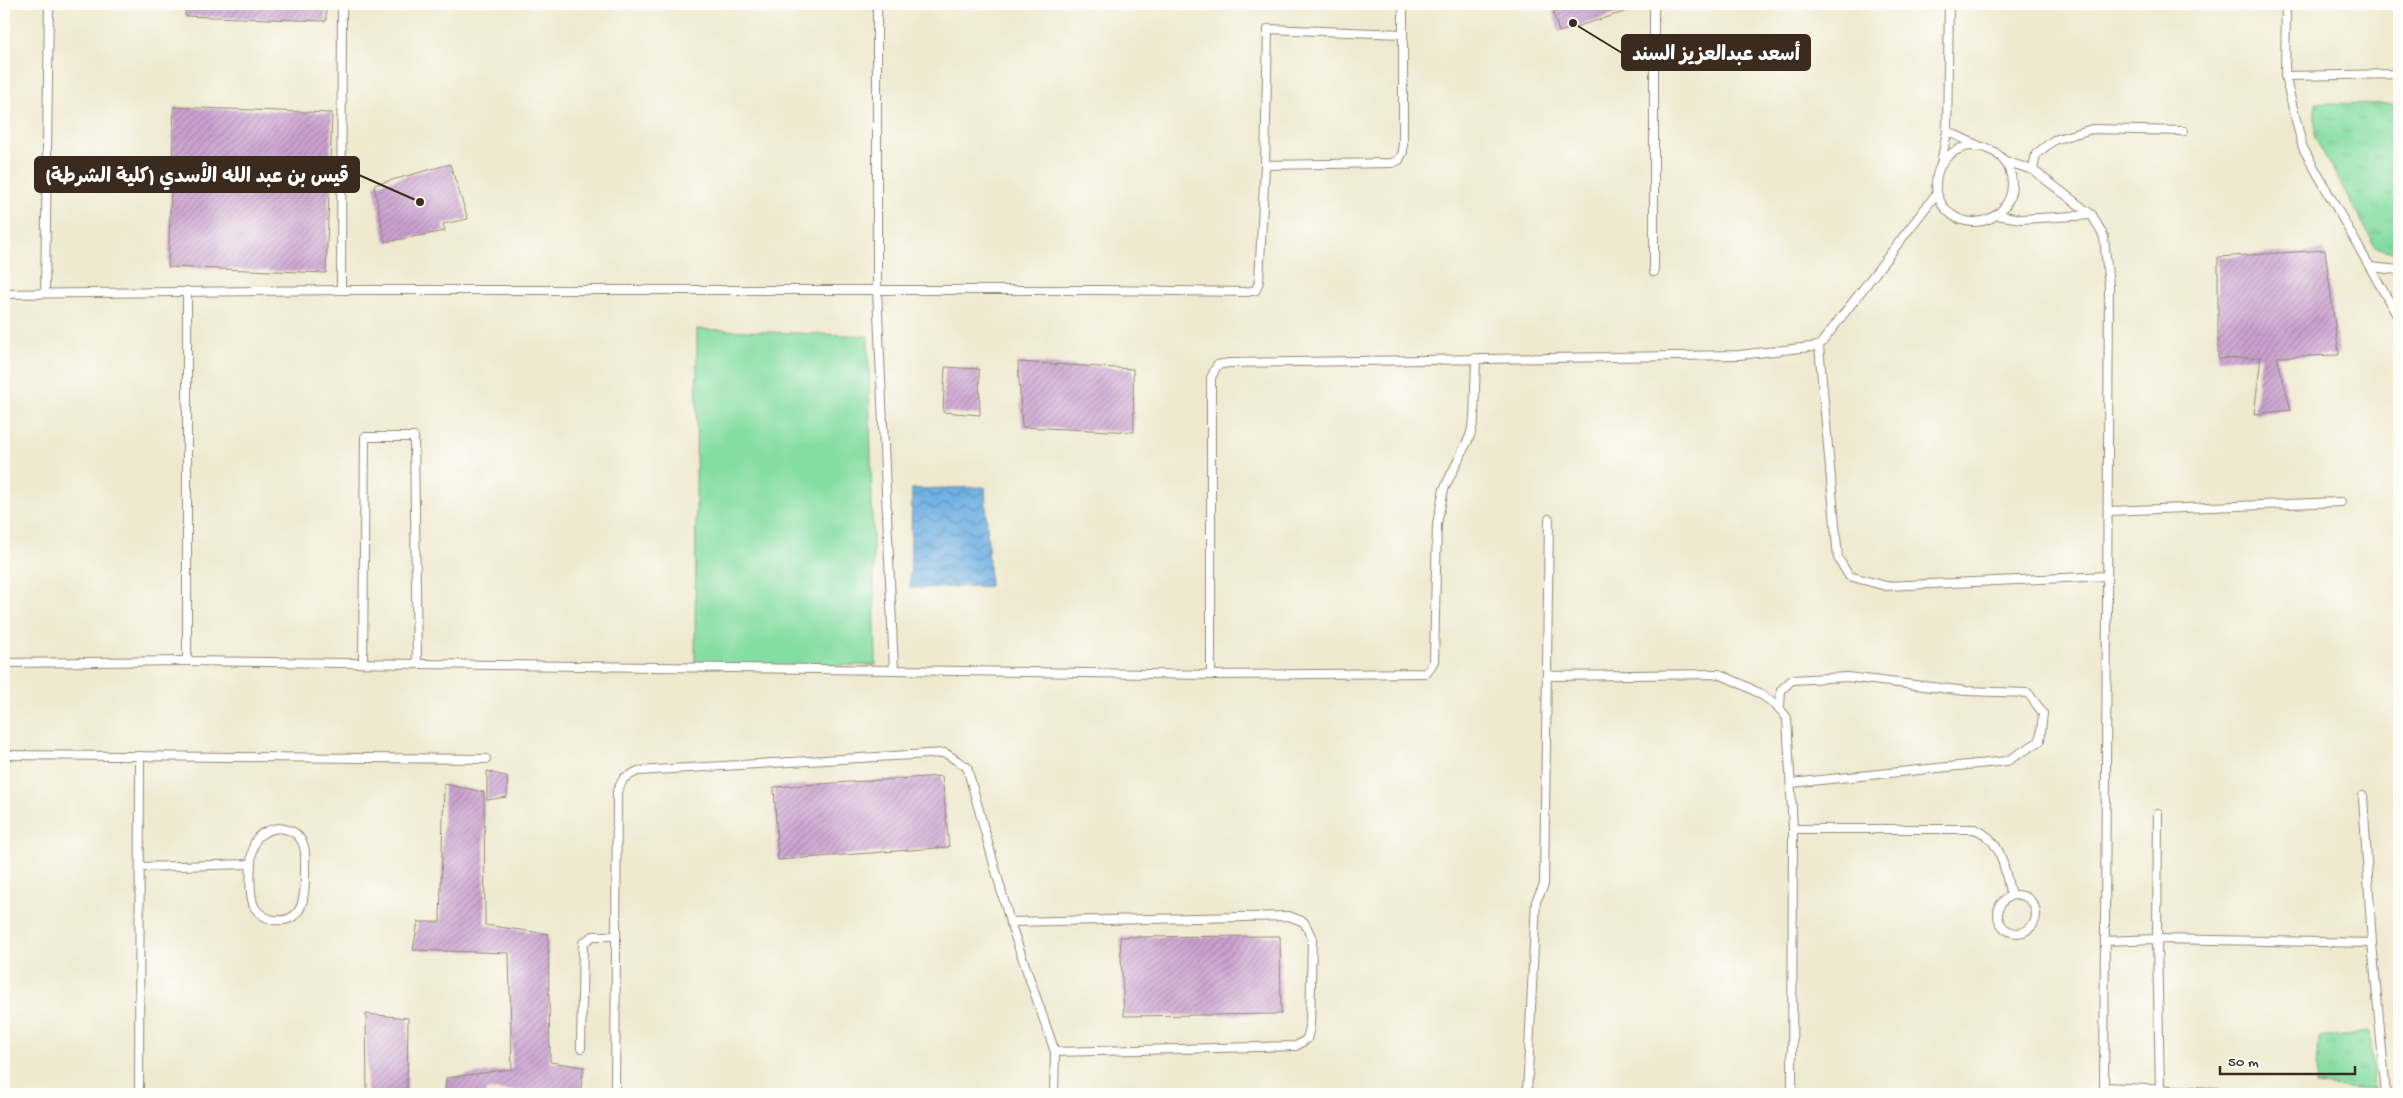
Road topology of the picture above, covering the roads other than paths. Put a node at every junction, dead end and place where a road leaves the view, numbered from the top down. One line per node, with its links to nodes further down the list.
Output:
1 (49, 4): 27 (lane)
2 (342, 4): 24 (lane)
3 (877, 4): 25 (lane)
4 (1403, 4): 8 (lane)
5 (1654, 4): 23 (lane)
6 (1948, 4): 11 (lane)
7 (2286, 4): 10 (lane)
8 (1403, 34): 16 (lane); 16 (lane)
9 (2399, 74): 10 (lane)
10 (2285, 76): 21 (lane)
11 (1946, 131): 13 (lane); 15 (lane)
12 (2184, 131): 17 (lane)
13 (1980, 146): 14 (lane); 15 (lane)
14 (2005, 161): 17 (lane); 19 (lane)
15 (1941, 164): 18 (lane)
16 (1265, 165): 25 (lane)
17 (2033, 170): 20 (lane)
18 (1937, 193): 19 (lane); 30 (lane)
19 (1997, 215): 20 (lane)
20 (2092, 215): 33 (lane)
21 (2370, 267): 22 (lane); 29 (lane)
22 (2399, 270)
23 (1654, 272)
24 (342, 290): 25 (lane); 26 (lane)
25 (877, 290): 40 (lane)
26 (187, 291): 27 (lane); 36 (lane)
27 (45, 293): 28 (lane)
28 (4, 294)
29 (2399, 319)
30 (1819, 346): 31 (lane); 35 (lane)
31 (1476, 358): 41 (lane); 41 (lane)
32 (2341, 502): 33 (lane)
33 (2108, 510): 35 (lane)
34 (1550, 519): 42 (lane)
35 (2107, 576): 57 (lane)
36 (186, 661): 37 (lane); 38 (lane)
37 (4, 663)
38 (363, 664): 39 (lane); 39 (lane)
39 (417, 664): 40 (lane)
40 (894, 670): 41 (lane)
41 (1211, 675)
42 (1547, 676): 43 (lane); 66 (lane)
43 (1780, 707): 47 (lane); 47 (lane)
44 (4, 756): 45 (lane)
45 (140, 756): 46 (lane); 52 (lane)
46 (486, 759)
47 (1791, 783): 50 (lane)
48 (2364, 796): 58 (lane)
49 (2158, 813): 56 (lane)
50 (1793, 829): 53 (lane); 67 (lane)
51 (251, 864): 51 (lane); 52 (lane)
52 (140, 867): 63 (lane)
53 (2011, 895): 53 (lane)
54 (1010, 922): 55 (lane); 60 (lane); 60 (lane)
55 (616, 936): 59 (lane); 64 (lane)
56 (2157, 939): 57 (lane); 58 (lane); 62 (lane)
57 (2105, 941): 61 (lane)
58 (2372, 943): 69 (lane)
59 (581, 1048)
60 (1055, 1052): 65 (lane)
61 (2103, 1090): 62 (lane)
62 (2160, 1090): 68 (lane)
63 (140, 1094)
64 (615, 1094)
65 (1054, 1094)
66 (1527, 1094)
67 (1792, 1094)
68 (2262, 1094)
69 (2386, 1094)

